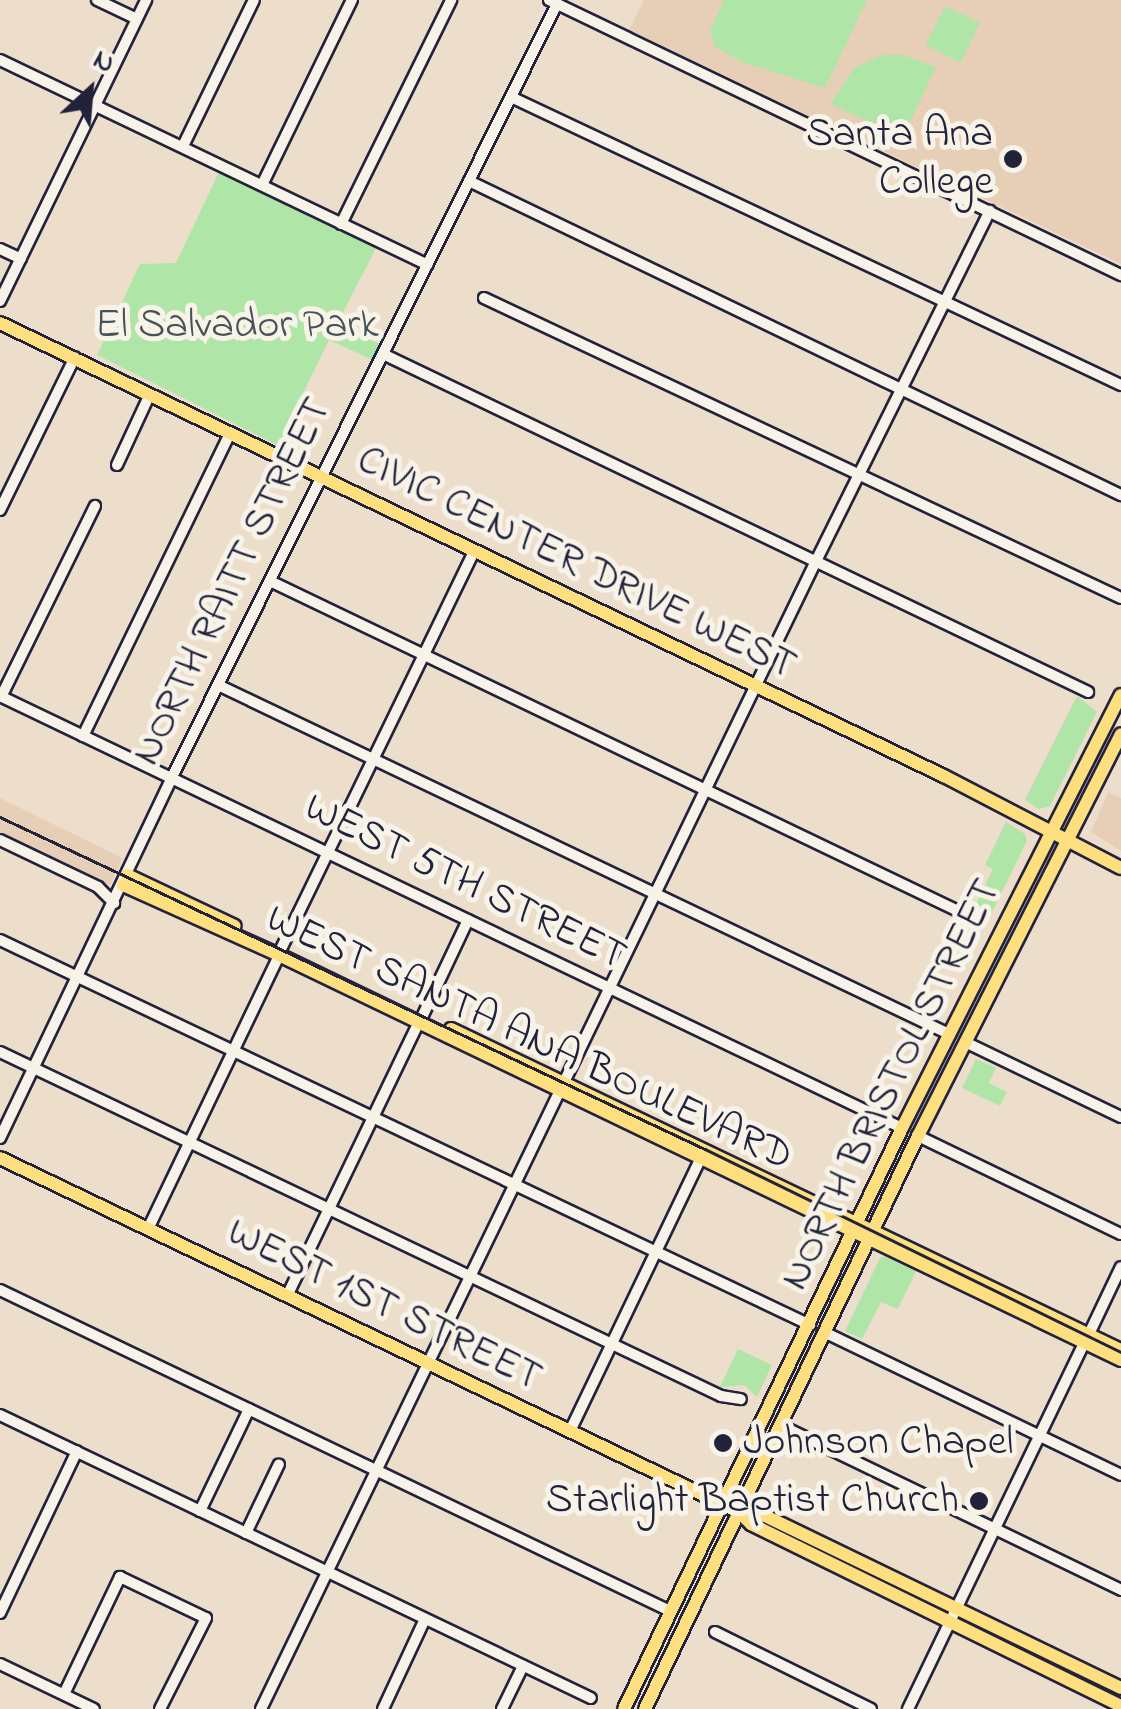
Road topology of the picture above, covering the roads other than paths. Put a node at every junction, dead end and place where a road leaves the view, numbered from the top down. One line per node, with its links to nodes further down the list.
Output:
1 (97, 0): 7 (street)
2 (146, 0): 7 (street)
3 (254, 0): 11 (street)
4 (352, 0): 13 (street)
5 (451, 0): 15 (street)
6 (553, 2): 9 (street, NORTH RAITT STREET); 14 (street)
7 (137, 19): 10 (street)
8 (0, 60): 10 (street)
9 (511, 97): 12 (street, NORTH RAITT STREET); 22 (street)
10 (96, 104): 11 (street); 17 (street)
11 (183, 146): 13 (street)
12 (469, 182): 18 (street, NORTH RAITT STREET); 27 (street)
13 (262, 184): 15 (street)
14 (990, 211): 19 (street); 22 (street)
15 (342, 224): 18 (street)
16 (0, 249): 17 (street)
17 (21, 259): 21 (street)
18 (427, 266): 24 (street, NORTH RAITT STREET)
19 (1121, 275)
20 (484, 298): 31 (street)
21 (0, 301)
22 (945, 303): 26 (street); 27 (street)
23 (0, 324): 25 (main road, CIVIC CENTER DRIVE WEST)
24 (383, 354): 32 (street, NORTH RAITT STREET); 37 (street)
25 (75, 357): 28 (main road, CIVIC CENTER DRIVE WEST); 35 (street)
26 (1121, 385)
27 (901, 390): 31 (street); 33 (street)
28 (150, 394): 29 (main road, CIVIC CENTER DRIVE WEST); 30 (street)
29 (230, 433): 32 (main road, CIVIC CENTER DRIVE WEST); 47 (street)
30 (116, 465)
31 (858, 475): 37 (street); 39 (street)
32 (321, 477): 36 (main road, CIVIC CENTER DRIVE WEST); 38 (street, NORTH RAITT STREET)
33 (1121, 495)
34 (95, 506): 45 (street)
35 (0, 510)
36 (474, 551): 40 (street); 42 (main road, CIVIC CENTER DRIVE WEST)
37 (816, 561): 42 (street); 43 (street)
38 (270, 581): 40 (street); 41 (street, NORTH RAITT STREET)
39 (1121, 598)
40 (423, 654): 48 (street); 50 (street)
41 (218, 684): 48 (street); 49 (street, NORTH RAITT STREET)
42 (755, 686): 50 (street); 51 (main road, CIVIC CENTER DRIVE WEST)
43 (1088, 692)
44 (1121, 695): 51 (main road, NORTH BRISTOL STREET)
45 (1, 696): 47 (street, WEST 5TH STREET)
46 (1121, 734): 53 (main road, NORTH BRISTOL STREET)
47 (82, 736): 49 (street, WEST 5TH STREET)
48 (374, 759): 54 (street); 57 (street)
49 (171, 778): 54 (street, WEST 5TH STREET); 56 (street, NORTH RAITT STREET)
50 (705, 789): 57 (street); 60 (street)
51 (1051, 832): 53 (main road, CIVIC CENTER DRIVE WEST); 66 (main road, NORTH BRISTOL STREET)
52 (0, 840): 58 (street)
53 (1066, 841): 55 (main road, CIVIC CENTER DRIVE WEST); 67 (main road, NORTH BRISTOL STREET)
54 (328, 852): 59 (street, WEST 5TH STREET); 62 (street)
55 (1121, 868)
56 (125, 880): 58 (street, NORTH RAITT STREET); 62 (main road, WEST SANTA ANA BOULEVARD)
57 (655, 894): 64 (street); 66 (street)
58 (114, 903): 63 (street, NORTH RAITT STREET)
59 (468, 920): 64 (street, WEST 5TH STREET); 65 (street)
60 (977, 920)
61 (0, 940): 63 (street)
62 (280, 952): 65 (main road, WEST SANTA ANA BOULEVARD); 68 (street)
63 (79, 977): 68 (street); 70 (street, NORTH RAITT STREET)
64 (610, 988): 71 (street); 74 (street, WEST 5TH STREET)
65 (421, 1018): 71 (main road, WEST SANTA ANA BOULEVARD); 72 (street)
66 (949, 1034): 74 (main road, NORTH BRISTOL STREET)
67 (965, 1042): 73 (street); 75 (main road, NORTH BRISTOL STREET)
68 (234, 1051): 72 (street); 77 (street)
69 (0, 1052): 70 (street)
70 (34, 1068): 76 (street, NORTH RAITT STREET); 77 (street)
71 (561, 1086): 78 (main road, WEST SANTA ANA BOULEVARD); 80 (street); 82 (main road, WEST SANTA ANA BOULEVARD)
72 (373, 1117): 80 (street); 81 (street)
73 (1121, 1117)
74 (902, 1128): 82 (main road, NORTH BRISTOL STREET)
75 (918, 1136): 84 (main road, NORTH BRISTOL STREET); 85 (street)
76 (0, 1138)
77 (189, 1142): 81 (street); 83 (street)
78 (701, 1157): 82 (main road, WEST SANTA ANA BOULEVARD); 86 (street)
79 (0, 1158): 83 (main road, WEST 1ST STREET)
80 (516, 1185): 86 (street); 88 (street)
81 (329, 1209): 88 (street); 90 (street)
82 (858, 1227): 84 (main road, WEST SANTA ANA BOULEVARD); 91 (main road, NORTH BRISTOL STREET)
83 (148, 1229): 90 (main road, WEST 1ST STREET)
84 (873, 1234): 92 (main road, NORTH BRISTOL STREET); 93 (main road, WEST SANTA ANA BOULEVARD)
85 (1121, 1234)
86 (656, 1252): 91 (street); 94 (street)
87 (1121, 1267): 93 (street)
88 (472, 1277): 94 (street); 97 (street)
89 (0, 1290): 99 (street)
90 (287, 1296): 97 (main road, WEST 1ST STREET)
91 (810, 1326): 108 (main road, NORTH BRISTOL STREET)
92 (826, 1333): 101 (main road, NORTH BRISTOL STREET); 103 (street)
93 (1087, 1338): 95 (main road, WEST SANTA ANA BOULEVARD); 96 (main road, WEST SANTA ANA BOULEVARD); 103 (street)
94 (612, 1344): 98 (street); 102 (street)
95 (1121, 1350)
96 (1121, 1360)
97 (430, 1364): 102 (main road, WEST 1ST STREET); 106 (street)
98 (741, 1399)
99 (249, 1409): 106 (street); 109 (street)
100 (0, 1414): 104 (street)
101 (782, 1426): 110 (main road, NORTH BRISTOL STREET); 111 (street)
102 (570, 1431): 108 (main road, WEST 1ST STREET)
103 (1039, 1436): 107 (street); 111 (street)
104 (77, 1452): 109 (street); 117 (street)
105 (279, 1464): 112 (street)
106 (378, 1470): 113 (street); 116 (street)
107 (1121, 1476)
108 (724, 1505): 110 (main road, WEST 1ST STREET); 116 (main road, NORTH BRISTOL STREET)
109 (200, 1511): 112 (street)
110 (739, 1512): 115 (main road, WEST 1ST STREET); 119 (main road, WEST 1ST STREET); 133 (main road, NORTH BRISTOL STREET)
111 (995, 1529): 114 (street); 115 (street)
112 (246, 1533): 113 (street)
113 (329, 1572): 118 (street); 129 (street)
114 (1121, 1590)
115 (957, 1608): 119 (street); 123 (main road, WEST 1ST STREET)
116 (670, 1612): 132 (main road, NORTH BRISTOL STREET)
117 (0, 1614)
118 (425, 1619): 122 (street); 130 (street)
119 (950, 1623): 126 (main road, WEST 1ST STREET); 135 (street)
120 (715, 1632): 134 (street)
121 (0, 1664): 124 (street)
122 (523, 1666): 125 (street); 131 (street)
123 (1121, 1688)
124 (64, 1694): 127 (street); 128 (street)
125 (590, 1698)
126 (1121, 1706)
127 (94, 1709)
128 (160, 1709)
129 (261, 1709)
130 (382, 1709)
131 (502, 1709)
132 (624, 1709)
133 (645, 1709)
134 (872, 1709)
135 (908, 1709)

